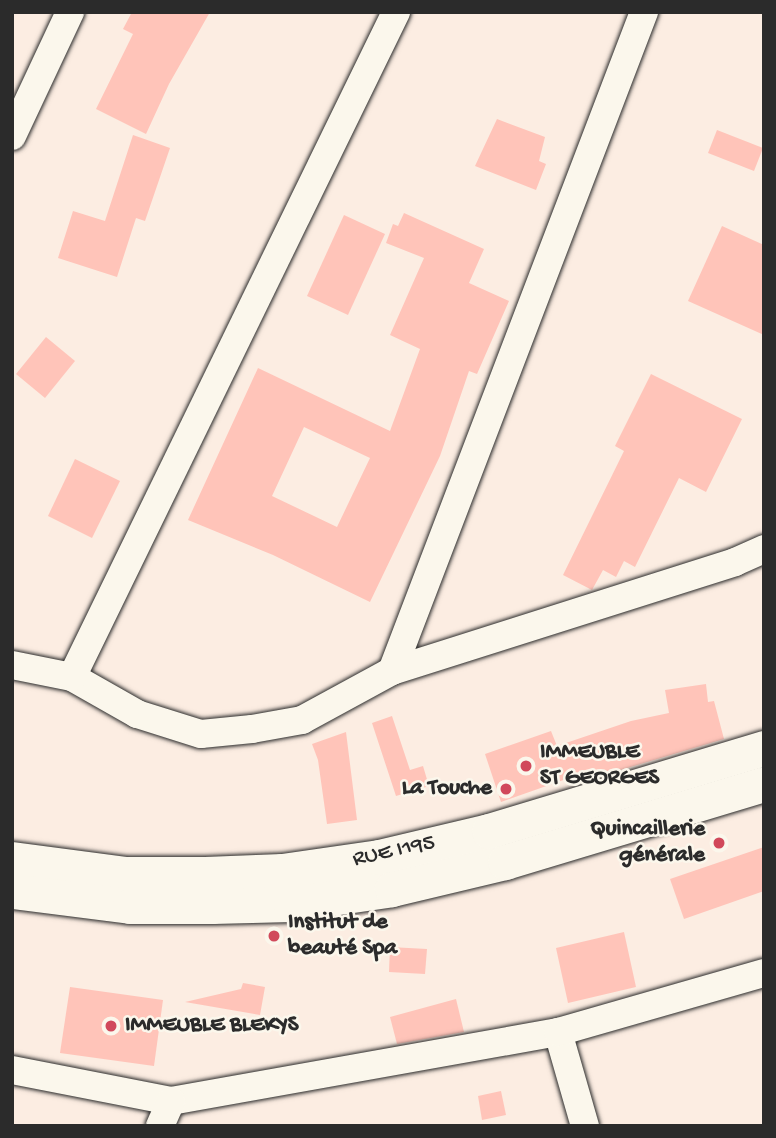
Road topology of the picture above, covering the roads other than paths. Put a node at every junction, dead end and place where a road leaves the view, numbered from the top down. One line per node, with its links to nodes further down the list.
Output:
1 (70, 12): 4 (street)
2 (396, 12): 8 (street)
3 (644, 12): 7 (street)
4 (12, 136)
5 (764, 549): 7 (street)
6 (12, 664): 8 (street)
7 (392, 671): 8 (street)
8 (72, 677)
9 (764, 748): 11 (main road, RUE I195)
10 (764, 784): 12 (main road, RUE I195)
11 (12, 859)
12 (12, 891)
13 (764, 973): 14 (street)
14 (558, 1032): 16 (street); 17 (street)
15 (12, 1070): 16 (street)
16 (166, 1114)
17 (585, 1126)

